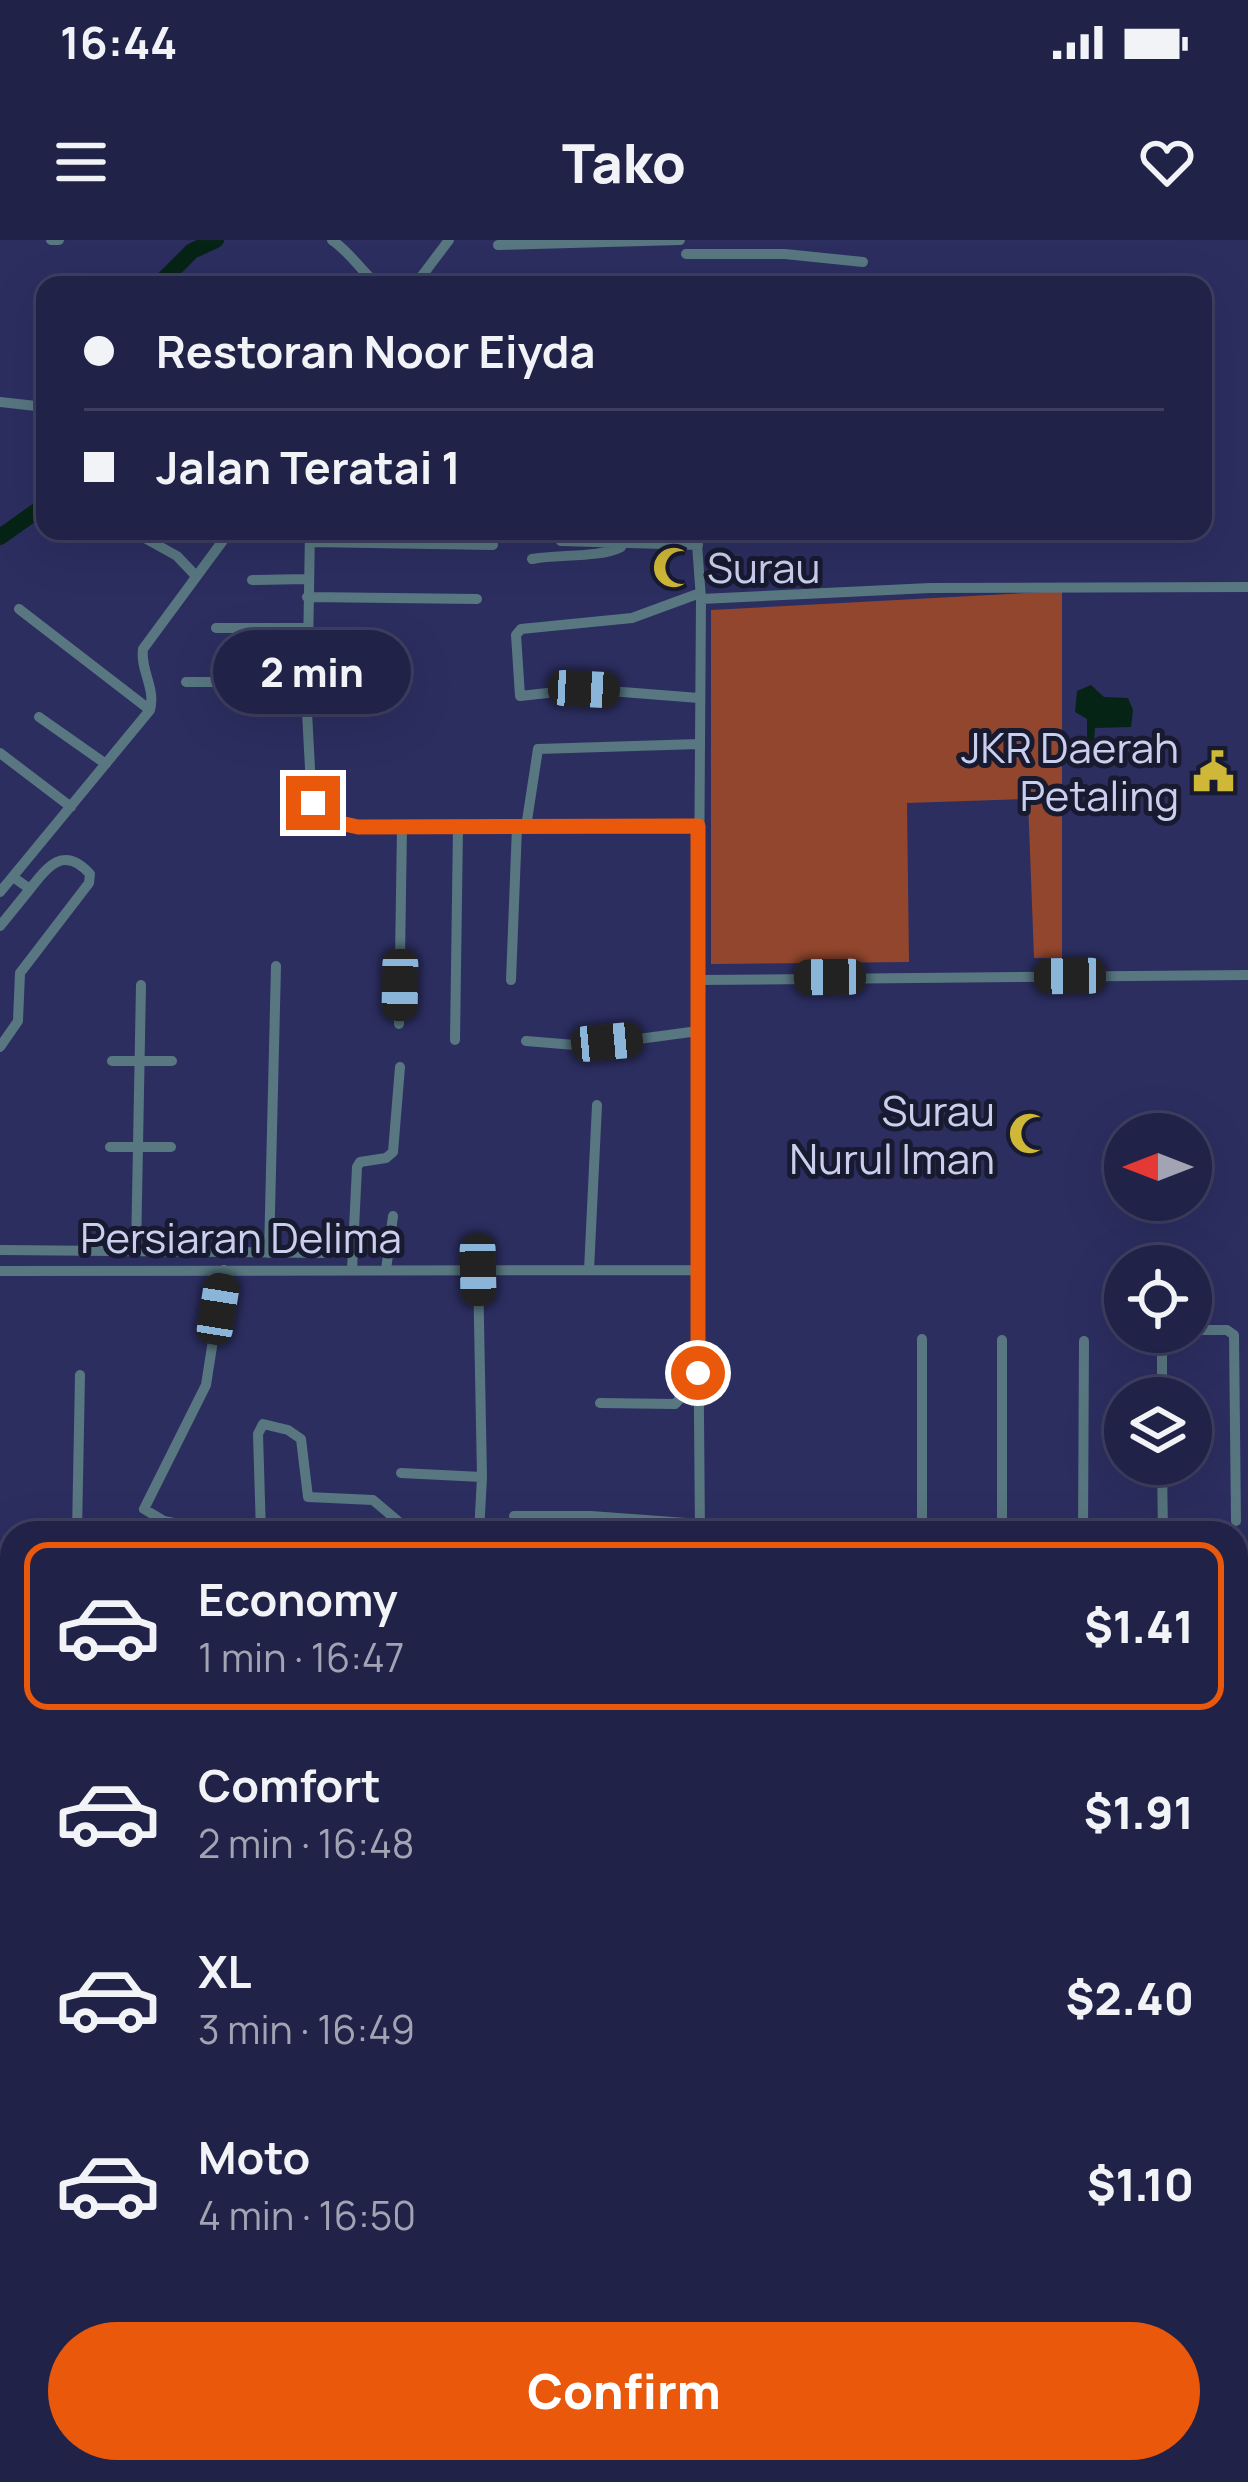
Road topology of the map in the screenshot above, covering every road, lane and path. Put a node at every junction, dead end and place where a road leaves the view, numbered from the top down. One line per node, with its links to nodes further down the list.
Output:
1 (332, 240): 7 (street)
2 (683, 240): 4 (street); 5 (street)
3 (447, 241): 8 (street)
4 (505, 243)
5 (686, 254): 6 (street); 9 (street)
6 (862, 262)
7 (367, 276)
8 (422, 276)
9 (686, 276)
10 (0, 402): 11 (street)
11 (36, 406)
12 (149, 540): 22 (street)
13 (223, 540): 22 (street)
14 (310, 540): 23 (street)
15 (379, 540): 18 (street)
16 (588, 540): 19 (street)
17 (697, 540): 20 (street)
18 (493, 545)
19 (623, 545): 20 (street); 21 (street)
20 (698, 545): 26 (street)
21 (532, 559)
22 (196, 576): 35 (street)
23 (308, 579): 24 (street); 27 (street)
24 (252, 580)
25 (1248, 587): 26 (street)
26 (700, 596): 34 (street); 34 (street)
27 (307, 597): 28 (street); 31 (street)
28 (477, 599)
29 (19, 609): 35 (street)
30 (216, 628): 31 (street)
31 (307, 628): 33 (street)
32 (186, 682): 33 (street)
33 (306, 682): 42 (street)
34 (700, 698): 37 (street)
35 (150, 710): 39 (street)
36 (39, 717): 39 (street)
37 (699, 744): 41 (street); 44 (street)
38 (0, 753): 40 (street)
39 (106, 764): 40 (street)
40 (71, 807): 45 (street)
41 (698, 826): 44 (street); 52 (street)
42 (402, 827): 43 (street); 54 (street)
43 (458, 827): 44 (street); 56 (street)
44 (522, 827): 51 (street)
45 (14, 877): 46 (street); 47 (street)
46 (30, 889): 48 (street); 58 (street)
47 (0, 892)
48 (0, 926)
49 (276, 966): 70 (street)
50 (1248, 975): 52 (street)
51 (511, 980)
52 (699, 980): 55 (street)
53 (141, 985): 60 (street)
54 (399, 1024)
55 (698, 1031): 57 (street); 77 (street)
56 (455, 1040)
57 (526, 1041)
58 (0, 1047)
59 (112, 1061): 60 (street)
60 (140, 1061): 61 (street); 65 (street)
61 (172, 1061)
62 (400, 1067): 73 (street)
63 (597, 1105): 76 (street)
64 (110, 1147): 65 (street)
65 (139, 1147): 66 (street); 69 (street)
66 (171, 1147)
67 (393, 1216): 74 (street)
68 (0, 1250): 69 (street)
69 (136, 1252): 70 (street)
70 (269, 1253): 71 (street)
71 (326, 1253)
72 (224, 1270): 73 (street, Persiaran Delima); 78 (street, Persiaran Delima); 91 (street)
73 (352, 1270): 74 (street, Persiaran Delima)
74 (386, 1270): 75 (street, Persiaran Delima)
75 (478, 1270): 76 (street, Persiaran Delima); 87 (street)
76 (590, 1270): 77 (street, Persiaran Delima)
77 (698, 1270): 84 (street)
78 (0, 1271)
79 (1212, 1330): 101 (street)
80 (922, 1339): 97 (street)
81 (1002, 1340): 98 (street)
82 (1084, 1341): 99 (street)
83 (80, 1375): 90 (street)
84 (698, 1380): 85 (street); 96 (street)
85 (600, 1403)
86 (401, 1473): 87 (street)
87 (482, 1477): 94 (street)
88 (1162, 1485): 100 (street)
89 (514, 1516): 95 (street)
90 (77, 1521)
91 (164, 1521)
92 (261, 1521): 93 (street)
93 (398, 1521)
94 (480, 1521)
95 (633, 1521)
96 (700, 1521)
97 (922, 1521)
98 (1002, 1521)
99 (1083, 1521)
100 (1163, 1521)
101 (1236, 1521)

